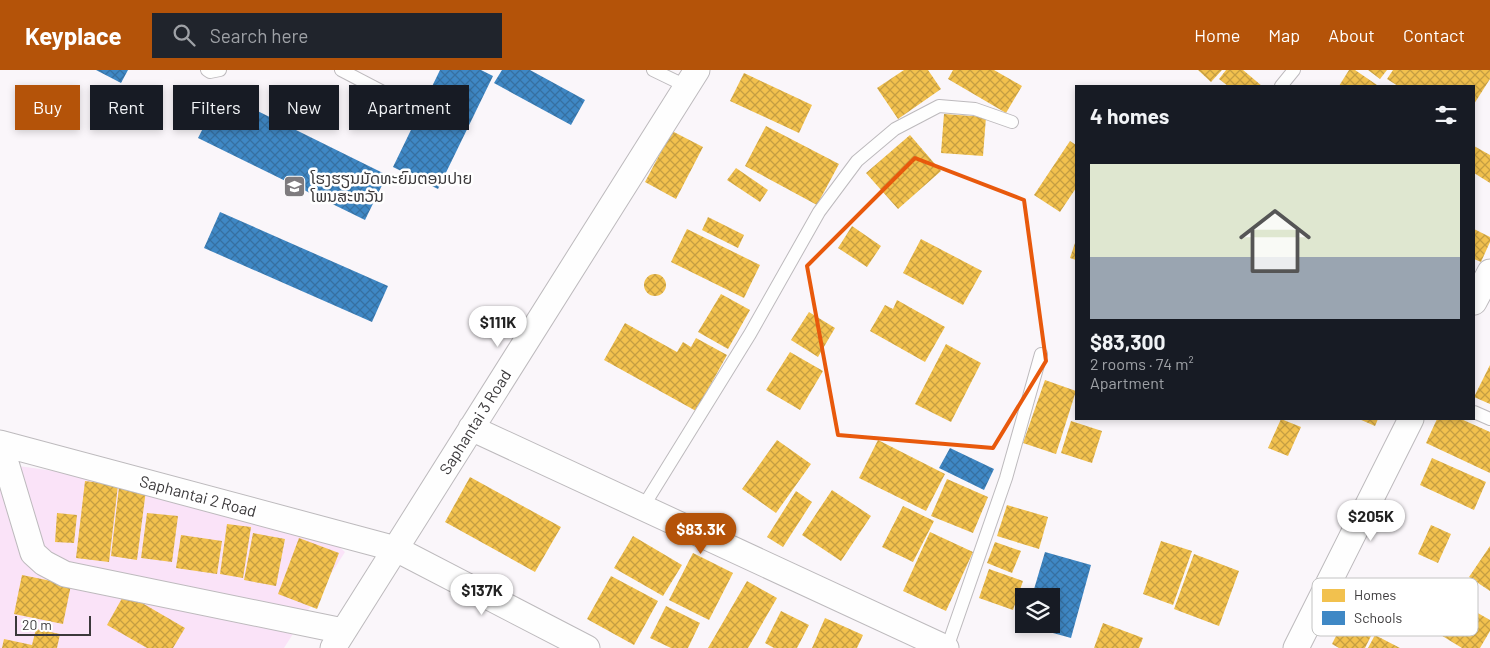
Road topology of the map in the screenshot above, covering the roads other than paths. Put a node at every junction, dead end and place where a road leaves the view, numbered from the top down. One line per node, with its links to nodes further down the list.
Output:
1 (207, 70): 2 (lane)
2 (220, 70)
3 (341, 70): 7 (lane)
4 (653, 70): 6 (lane)
5 (1294, 70): 8 (lane)
6 (691, 78): 16 (street, Saphantai 3 Road)
7 (370, 85)
8 (1282, 85)
9 (1012, 122): 18 (lane)
10 (1490, 272): 11 (street)
11 (1475, 300)
12 (1041, 354): 24 (lane)
13 (1475, 412): 14 (lane)
14 (1490, 419)
15 (1410, 420): 20 (street)
16 (472, 428): 18 (street); 19 (street, Saphantai 3 Road)
17 (0, 443): 19 (street, Saphantai 2 Road); 22 (street)
18 (644, 507): 24 (street)
19 (396, 548): 22 (street, Saphantai 3 Road); 23 (street, Saphantai 2 Road)
20 (1331, 578)
21 (1312, 616): 25 (street)
22 (338, 639)
23 (587, 648)
24 (947, 648)
25 (1296, 648)

